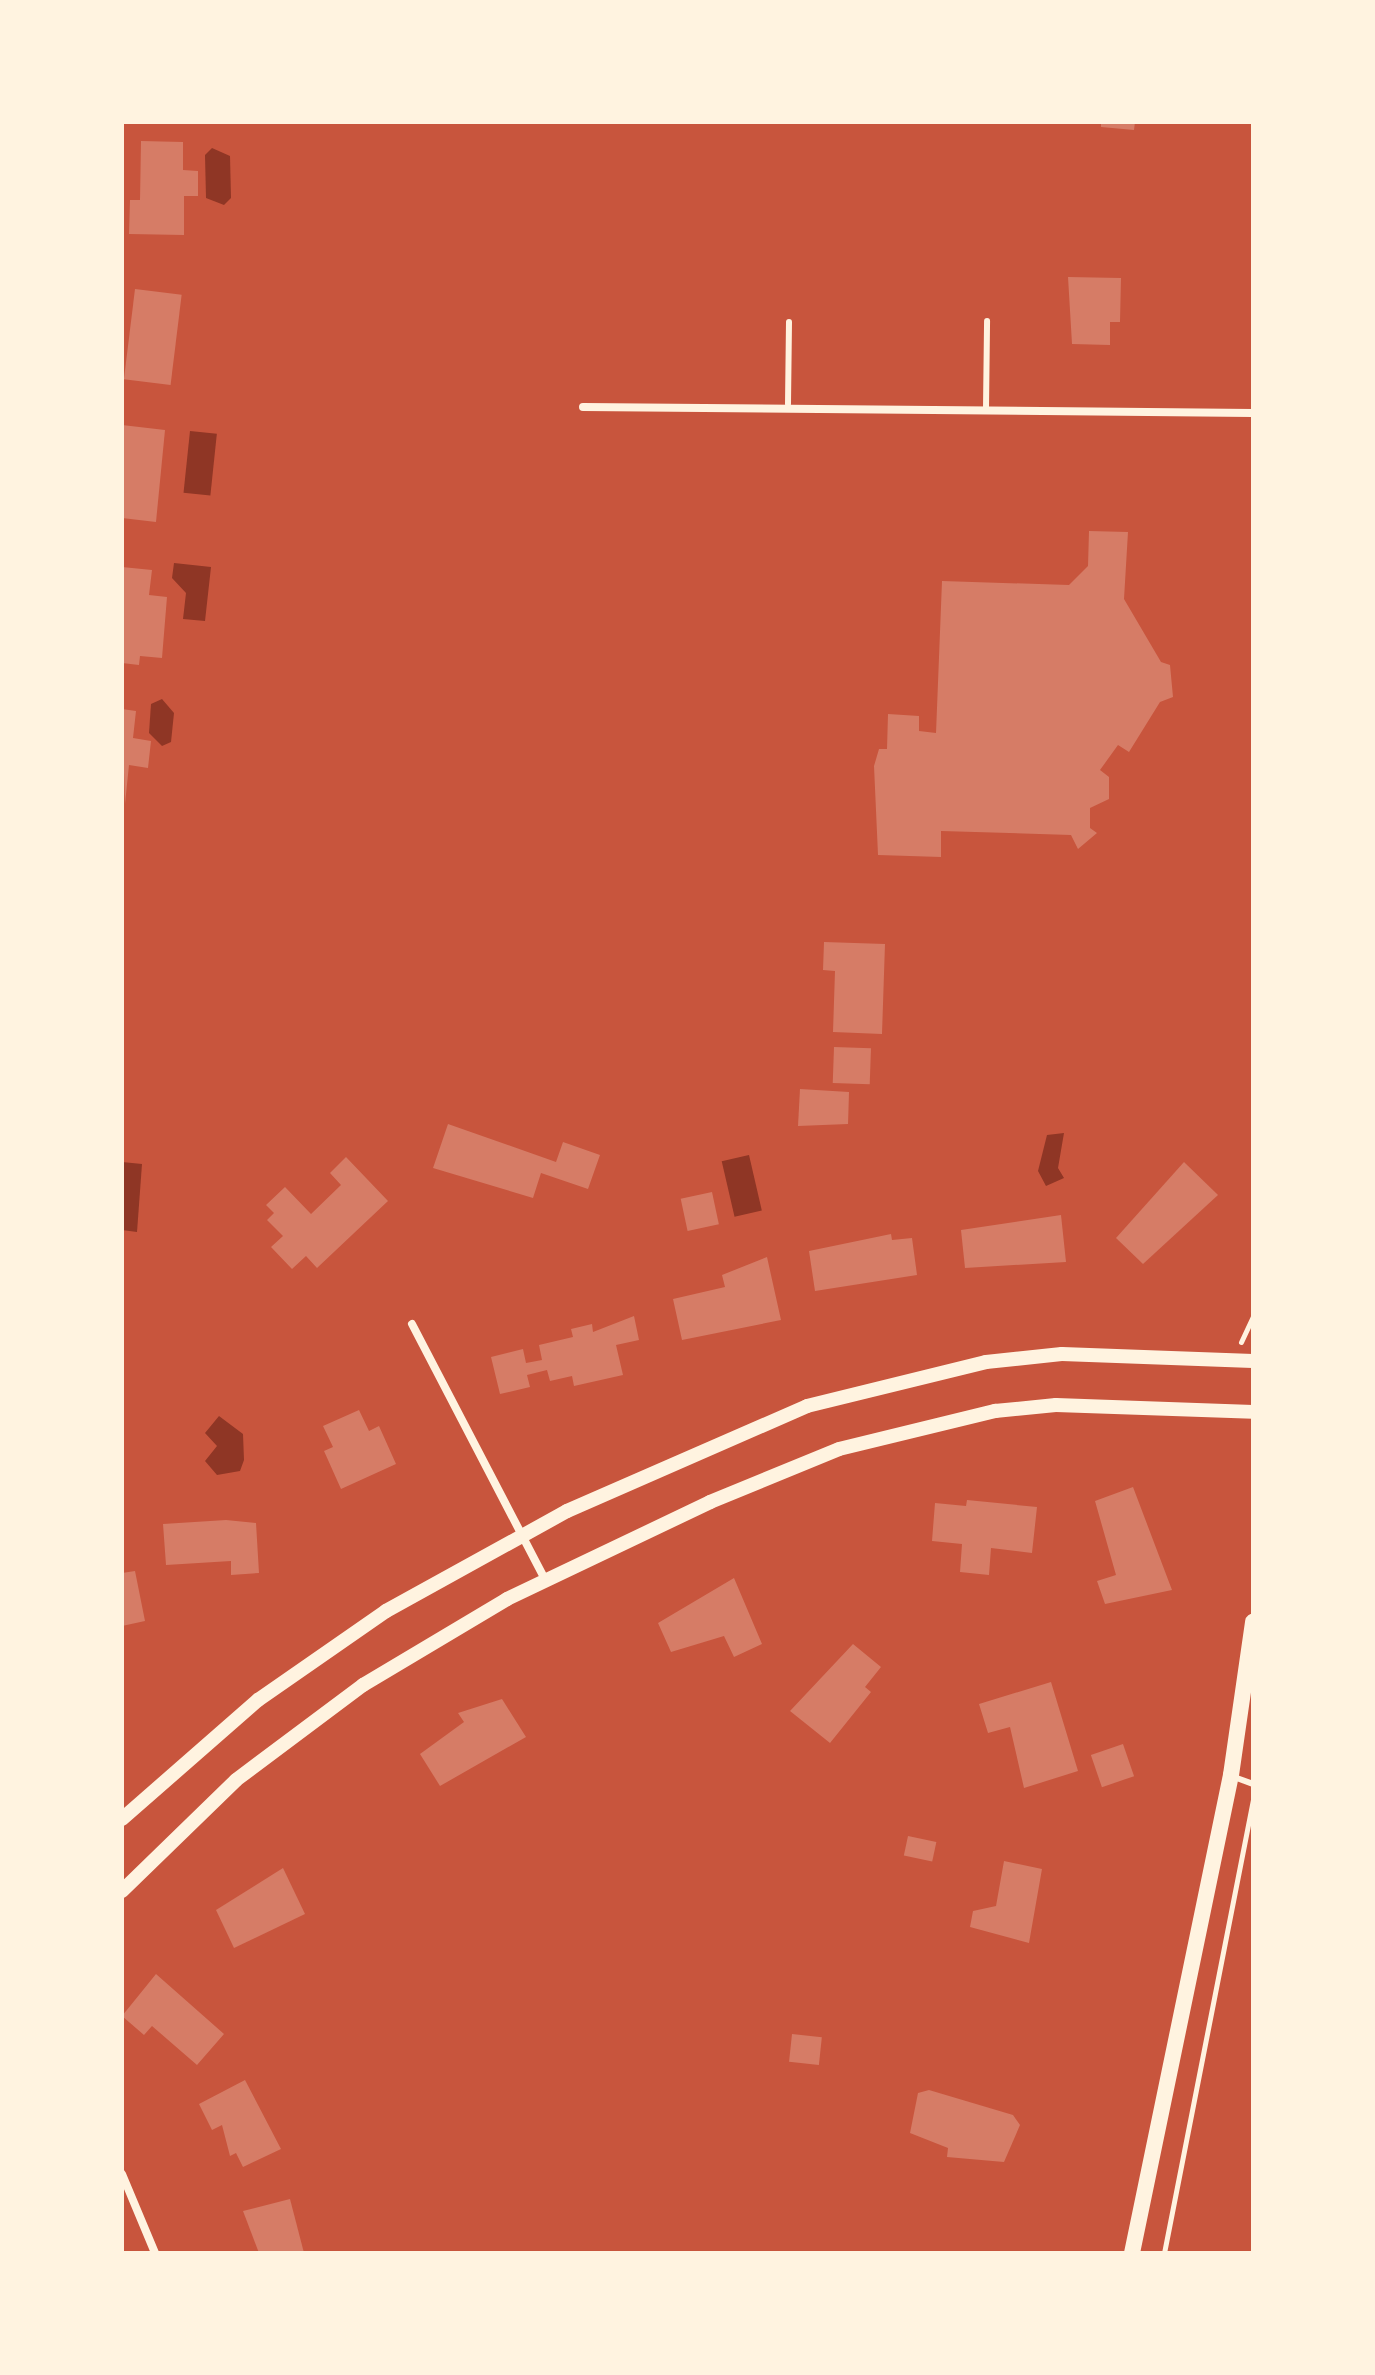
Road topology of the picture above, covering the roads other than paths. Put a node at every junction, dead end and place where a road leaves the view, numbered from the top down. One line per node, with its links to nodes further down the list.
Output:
1 (987, 321): 5 (lane)
2 (789, 322): 3 (lane)
3 (788, 404): 4 (street); 5 (street)
4 (583, 407)
5 (986, 408): 6 (street)
6 (1253, 413)
7 (412, 1324): 10 (street)
8 (1253, 1361): 10 (street)
9 (1253, 1412): 11 (street)
10 (521, 1535): 11 (street); 15 (street)
11 (545, 1579): 16 (street)
12 (1253, 1622): 13 (main road)
13 (1231, 1775): 14 (lane); 19 (main road)
14 (1253, 1784)
15 (122, 1819)
16 (122, 1891)
17 (122, 2174): 18 (street)
18 (155, 2253)
19 (1132, 2253)

